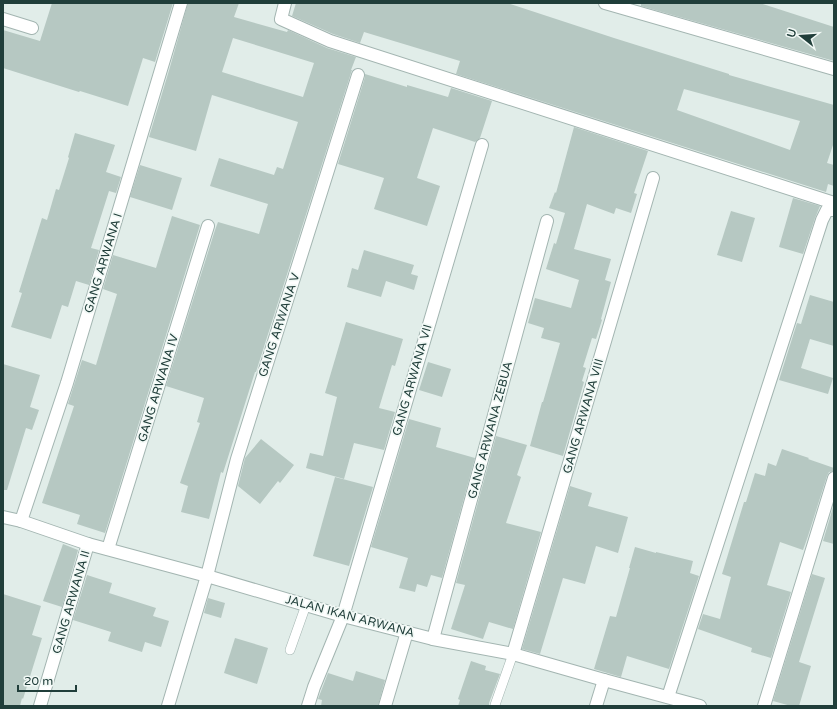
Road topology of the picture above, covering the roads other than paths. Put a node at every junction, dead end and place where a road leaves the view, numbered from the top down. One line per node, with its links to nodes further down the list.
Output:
1 (181, 3): 16 (street, GANG ARWANA I)
2 (285, 3): 10 (street)
3 (605, 3): 6 (street)
4 (3, 19): 5 (street)
5 (32, 28)
6 (834, 69)
7 (358, 75): 19 (street, GANG ARWANA V)
8 (482, 145): 21 (street, GANG ARWANA VII)
9 (653, 178): 25 (street, GANG ARWANA VIII)
10 (834, 203)
11 (834, 210): 27 (street)
12 (547, 222): 23 (street, GANG ARWANA ZEBUA)
13 (208, 226): 18 (street, GANG ARWANA IV)
14 (834, 478): 35 (street)
15 (3, 517): 16 (street, JALAN IKAN ARWANA)
16 (21, 521): 17 (street, JALAN IKAN ARWANA)
17 (88, 544): 18 (street, JALAN IKAN ARWANA); 29 (street, GANG ARWANA II)
18 (108, 549): 19 (street, JALAN IKAN ARWANA)
19 (207, 576): 20 (street, JALAN IKAN ARWANA); 30 (street, GANG ARWANA V)
20 (306, 604): 21 (street, JALAN IKAN ARWANA); 24 (lane)
21 (343, 616): 22 (street, JALAN IKAN ARWANA); 31 (street, GANG ARWANA VII)
22 (407, 632): 23 (street, JALAN IKAN ARWANA); 32 (street)
23 (433, 639): 25 (street, JALAN IKAN ARWANA)
24 (290, 650)
25 (513, 654): 26 (street, JALAN IKAN ARWANA); 28 (lane)
26 (604, 680): 27 (street, JALAN IKAN ARWANA); 33 (street)
27 (668, 697): 34 (street, JALAN IKAN ARWANA)
28 (495, 705)
29 (40, 706)
30 (168, 706)
31 (308, 706)
32 (385, 706)
33 (596, 706)
34 (700, 706)
35 (764, 706)

